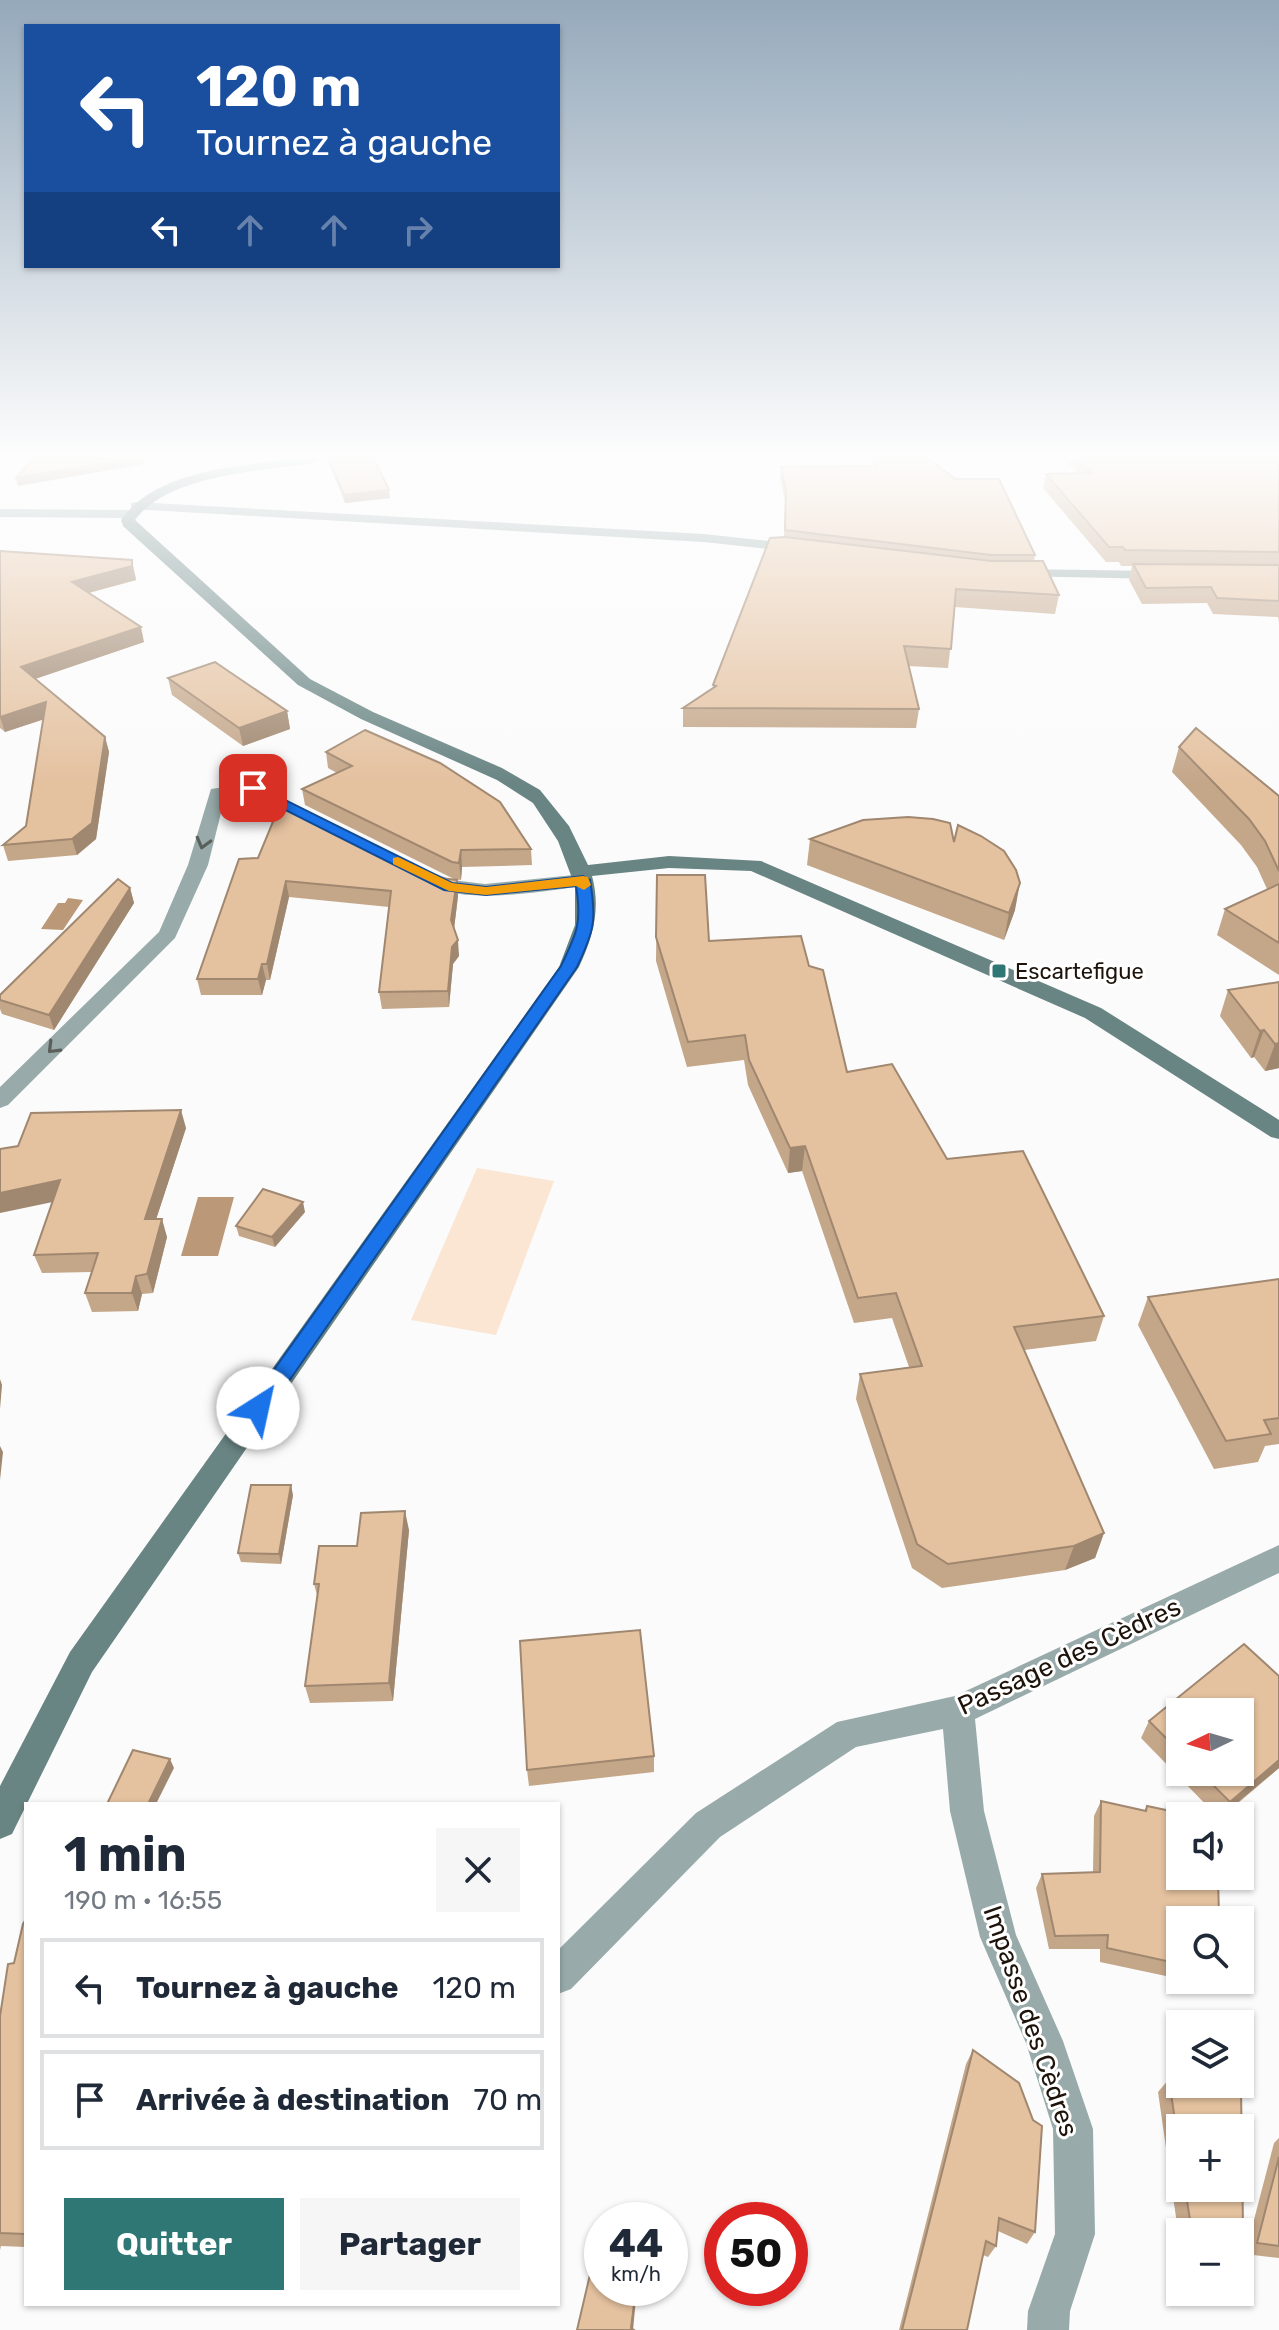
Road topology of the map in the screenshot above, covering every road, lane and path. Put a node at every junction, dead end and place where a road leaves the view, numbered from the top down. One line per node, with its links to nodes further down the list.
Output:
1 (174, 568): 6 (main road)
2 (1001, 572): 3 (street)
3 (1175, 575)
4 (323, 824): 7 (street, one-way to 7)
5 (407, 866): 6 (street)
6 (582, 876): 8 (main road); 11 (main road)
7 (0, 1100)
8 (1279, 1131)
9 (1279, 1558): 10 (street, Passage des Cèdres)
10 (958, 1711): 12 (street, Passage des Cèdres); 13 (street, Impasse des Cèdres)
11 (0, 1822)
12 (560, 1974)
13 (1048, 2330)

